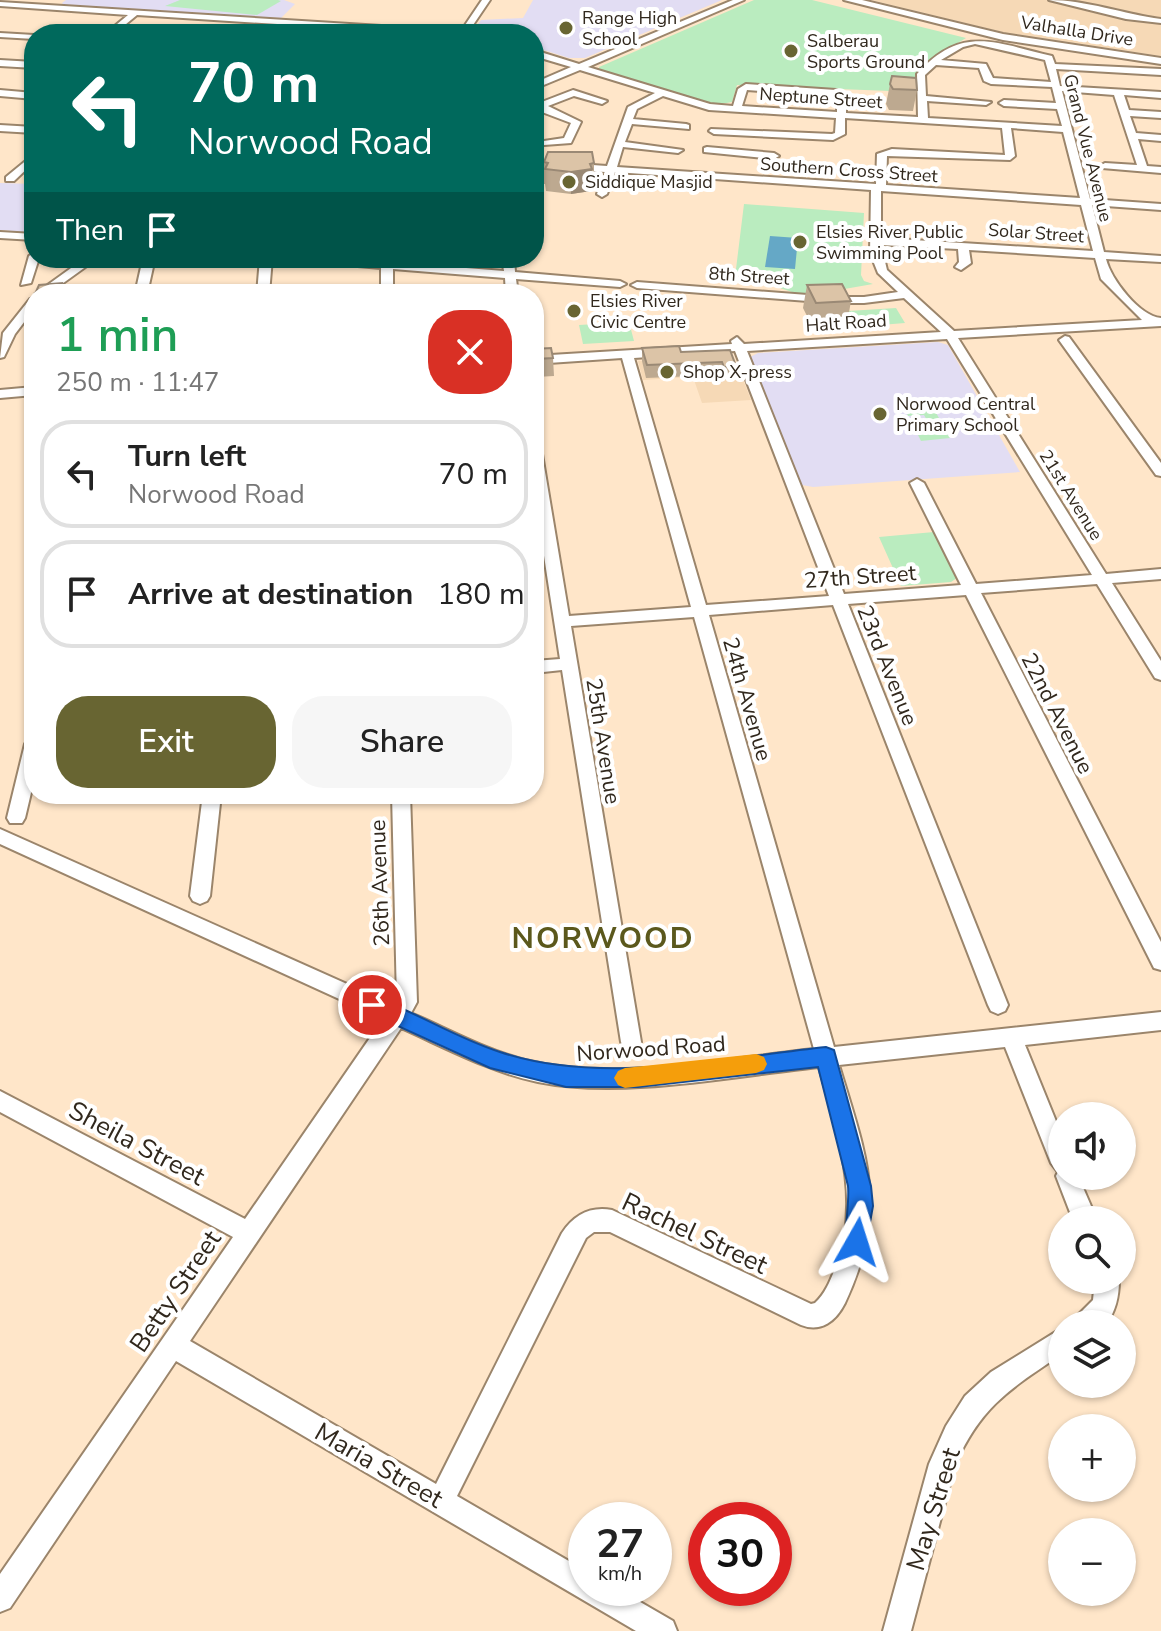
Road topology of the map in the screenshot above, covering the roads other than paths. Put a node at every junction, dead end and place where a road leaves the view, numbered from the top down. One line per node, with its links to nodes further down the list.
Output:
1 (59, 0): 7 (street)
2 (486, 0): 14 (street)
3 (740, 0): 23 (street)
4 (849, 0): 18 (main road, Valhalla Drive)
5 (1053, 0): 10 (street)
6 (0, 4): 7 (street)
7 (49, 8): 8 (street)
8 (135, 13): 9 (street); 11 (street)
9 (282, 21): 12 (street); 13 (street)
10 (1161, 21)
11 (121, 24)
12 (279, 24)
13 (311, 24)
14 (473, 24)
15 (0, 35): 16 (street)
16 (24, 36)
17 (544, 56): 23 (street, Neptune Street)
18 (1161, 61)
19 (934, 62): 22 (street, Grand Vue Avenue); 26 (street); 32 (street)
20 (0, 63): 21 (street)
21 (24, 64)
22 (1051, 66): 24 (street); 26 (street, Grand Vue Avenue)
23 (580, 68): 25 (street); 28 (street, Neptune Street)
24 (1161, 72)
25 (544, 82)
26 (1056, 87): 27 (street); 38 (street, Grand Vue Avenue)
27 (1118, 92): 31 (street); 41 (street)
28 (662, 93): 39 (street, Neptune Street); 45 (street)
29 (4, 94): 30 (street); 33 (street)
30 (24, 95)
31 (1161, 95)
32 (922, 98): 35 (street); 44 (street)
33 (0, 101)
34 (602, 101): 37 (street)
35 (986, 102)
36 (1004, 103): 38 (street)
37 (544, 104)
38 (1061, 106): 49 (street, Grand Vue Avenue)
39 (737, 109): 42 (street, Neptune Street); 42 (street)
40 (544, 110): 56 (street)
41 (1125, 113): 43 (street); 53 (street)
42 (840, 115): 44 (street, Neptune Street); 51 (street)
43 (1161, 115)
44 (923, 120): 46 (street, Neptune Street)
45 (628, 121): 47 (street); 57 (street)
46 (1006, 125): 49 (street, Neptune Street); 70 (street)
47 (686, 127)
48 (5, 128): 52 (street)
49 (1066, 129): 72 (street, Grand Vue Avenue)
50 (714, 131): 51 (street)
51 (777, 134): 61 (street)
52 (0, 136)
53 (1132, 136): 54 (street); 65 (street)
54 (1161, 138)
55 (544, 143): 56 (street)
56 (547, 143): 58 (street)
57 (619, 144): 59 (street); 66 (street)
58 (544, 150)
59 (678, 150)
60 (707, 150): 61 (street)
61 (774, 156): 69 (street)
62 (544, 165): 66 (street, Southern Cross Street)
63 (24, 166): 68 (street)
64 (1105, 166): 65 (street)
65 (1143, 169): 67 (street)
66 (611, 170): 69 (street, Southern Cross Street); 71 (street)
67 (1161, 170)
68 (10, 179)
69 (771, 181): 70 (street, Southern Cross Street)
70 (879, 188): 72 (street, Southern Cross Street); 76 (street)
71 (602, 194)
72 (1084, 202): 73 (street, Southern Cross Street); 78 (street, Grand Vue Avenue)
73 (1161, 207)
74 (0, 235): 75 (street)
75 (24, 236)
76 (876, 241): 77 (street, Solar Street); 89 (street, 21st Avenue)
77 (963, 247): 78 (street, Solar Street); 80 (street)
78 (1098, 255): 79 (street, Solar Street); 91 (street, Grand Vue Avenue)
79 (1161, 259)
80 (961, 267)
81 (30, 268): 86 (street)
82 (78, 268): 87 (street)
83 (428, 268): 85 (street)
84 (509, 268): 85 (street)
85 (509, 274): 88 (street); 89 (street, 8th Street)
86 (25, 283)
87 (55, 284)
88 (510, 284)
89 (906, 294): 92 (street, 21st Avenue)
90 (24, 314): 95 (street)
91 (1157, 321): 92 (street, Halt Road)
92 (948, 332): 94 (street, Halt Road); 107 (street, 21st Avenue)
93 (1065, 340): 103 (street)
94 (738, 344): 96 (street, Halt Road); 97 (street, Halt Road); 109 (street, 23rd Avenue)
95 (0, 354)
96 (544, 354)
97 (627, 354): 98 (street, Halt Road); 110 (street, 24th Avenue)
98 (544, 359)
99 (0, 387): 100 (street)
100 (24, 388)
101 (24, 390): 102 (street)
102 (0, 394)
103 (1161, 472)
104 (917, 483): 108 (street, 22nd Avenue)
105 (544, 510): 111 (street, 25th Avenue)
106 (1161, 574): 107 (street, 27th Street)
107 (1102, 579): 108 (street, 27th Street); 114 (street, 21st Avenue)
108 (971, 589): 109 (street, 27th Street); 121 (street, 22nd Avenue)
109 (838, 600): 110 (street, 27th Street); 122 (street, 23rd Avenue)
110 (700, 611): 111 (street, 27th Street); 127 (street, 24th Avenue)
111 (562, 622): 112 (street, 25th Avenue)
112 (569, 664): 113 (street); 126 (street, 25th Avenue)
113 (544, 666)
114 (1161, 674)
115 (24, 785): 118 (street)
116 (211, 804): 120 (street)
117 (401, 804): 123 (street, 26th Avenue)
118 (16, 818)
119 (1, 838): 123 (street, Norwood Road)
120 (200, 896)
121 (1161, 962)
122 (998, 1005)
123 (397, 1016): 127 (street, Norwood Road); 130 (street, Betty Street)
124 (1161, 1021): 125 (street, Norwood Road)
125 (1011, 1036): 127 (street, Norwood Road); 129 (street)
126 (631, 1042)
127 (826, 1057): 133 (street, Rachel Street)
128 (0, 1101): 130 (street, Sheila Street)
129 (1048, 1128)
130 (248, 1233): 131 (street, Betty Street)
131 (172, 1345): 133 (street, Maria Street); 135 (street, Betty Street)
132 (1048, 1349): 138 (street, May Street)
133 (441, 1501): 134 (street, Maria Street)
134 (568, 1575)
135 (0, 1598)
136 (620, 1606): 137 (street, Maria Street)
137 (663, 1631)
138 (897, 1631)

